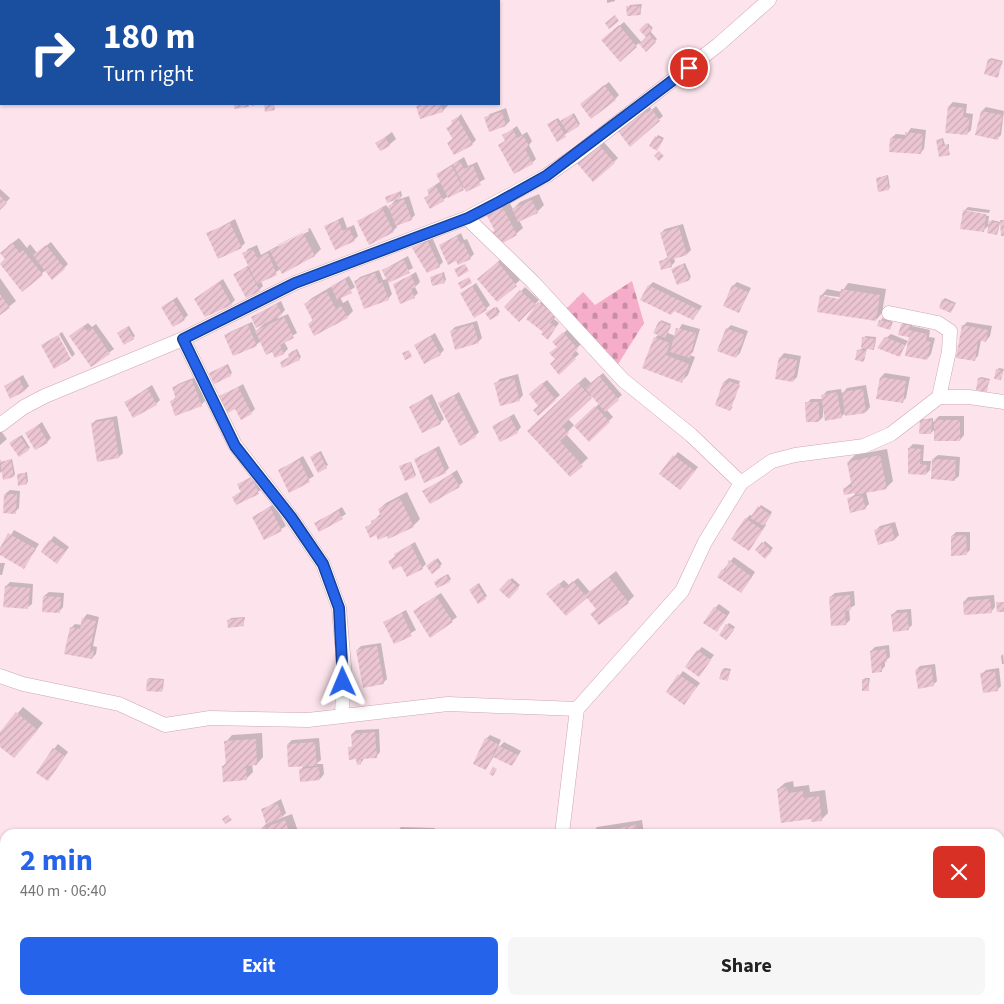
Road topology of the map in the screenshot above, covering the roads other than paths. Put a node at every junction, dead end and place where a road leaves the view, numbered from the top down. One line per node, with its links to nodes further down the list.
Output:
1 (769, 0): 2 (street)
2 (468, 218): 4 (street); 8 (street)
3 (889, 313): 5 (street)
4 (183, 339): 7 (street); 11 (street)
5 (939, 397): 6 (street); 8 (street)
6 (1004, 402)
7 (0, 425)
8 (741, 484): 10 (street)
9 (0, 676): 11 (street)
10 (577, 709): 11 (street); 12 (street)
11 (342, 715)
12 (563, 829)

